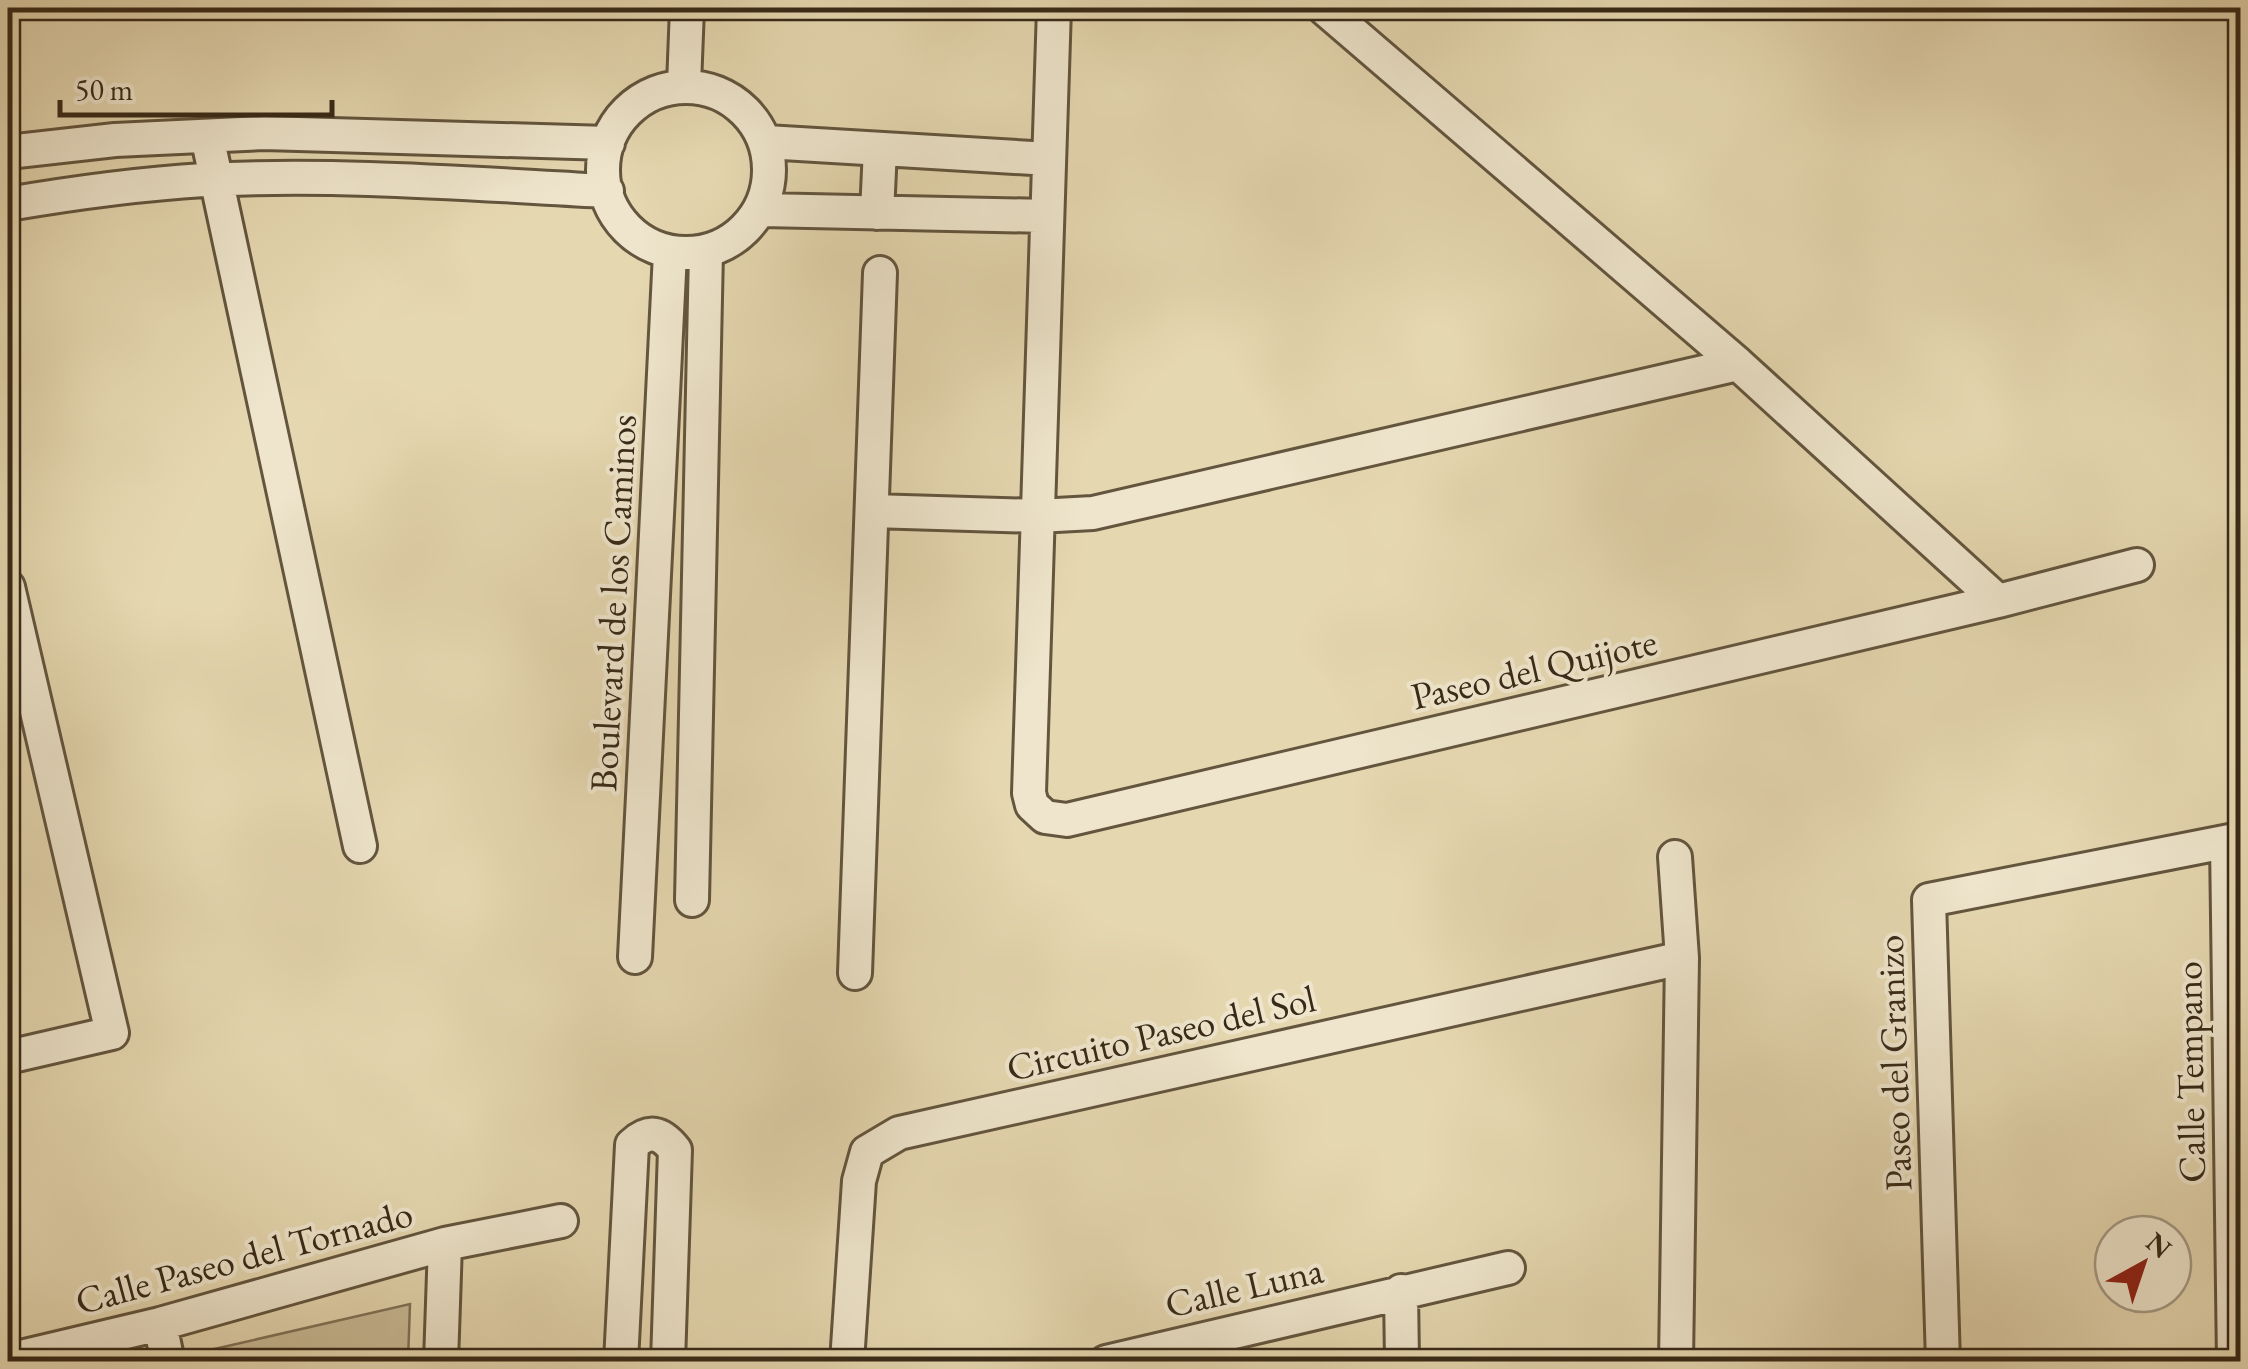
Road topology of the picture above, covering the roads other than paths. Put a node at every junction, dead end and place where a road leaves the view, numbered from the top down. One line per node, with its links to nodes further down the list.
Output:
1 (687, 8): 4 (street)
2 (1054, 8): 10 (street, Paseo del Quijote)
3 (1324, 8): 20 (street)
4 (684, 85): 6 (street); 7 (street)
5 (207, 136): 7 (street); 9 (street); 11 (street)
6 (766, 142): 8 (street); 14 (street)
7 (608, 143): 12 (street)
8 (880, 149): 10 (street); 15 (street)
9 (8, 152)
10 (1049, 159): 16 (street, Paseo del Quijote)
11 (216, 180): 12 (street); 13 (street); 27 (street)
12 (607, 191): 17 (street)
13 (8, 204)
14 (760, 210): 15 (street); 18 (street)
15 (877, 213): 16 (street)
16 (1047, 216): 22 (street, Paseo del Quijote)
17 (670, 252): 18 (street); 30 (street, Boulevard de los Caminos)
18 (706, 252): 29 (street)
19 (880, 274): 21 (street)
20 (1738, 364): 22 (street); 25 (street)
21 (872, 511): 22 (street); 32 (street)
22 (1038, 516): 25 (street, Paseo del Quijote)
23 (2137, 565): 25 (street, Paseo del Quijote)
24 (8, 587): 33 (street)
25 (1998, 601)
26 (2234, 840): 49 (street, Paseo del Granizo); 50 (street, Calle Tempano)
27 (360, 846)
28 (1675, 856): 31 (street)
29 (692, 900)
30 (635, 957)
31 (1682, 958): 45 (street, Circuito Paseo del Sol); 48 (street)
32 (854, 974)
33 (8, 1057)
34 (561, 1221): 35 (street)
35 (444, 1244): 38 (street, Calle Paseo del Tornado); 42 (street, Calle Paseo del Tornado)
36 (1508, 1268): 37 (street, Calle Luna)
37 (1401, 1291): 39 (street, Calle Luna); 47 (street)
38 (160, 1324): 40 (street, Calle Paseo del Tornado); 41 (street)
39 (1147, 1356): 46 (street, Calle Luna)
40 (8, 1360)
41 (168, 1362)
42 (440, 1362)
43 (621, 1362): 44 (street)
44 (668, 1362)
45 (847, 1362)
46 (1106, 1362)
47 (1402, 1362)
48 (1676, 1362)
49 (1942, 1362)
50 (2234, 1362)

